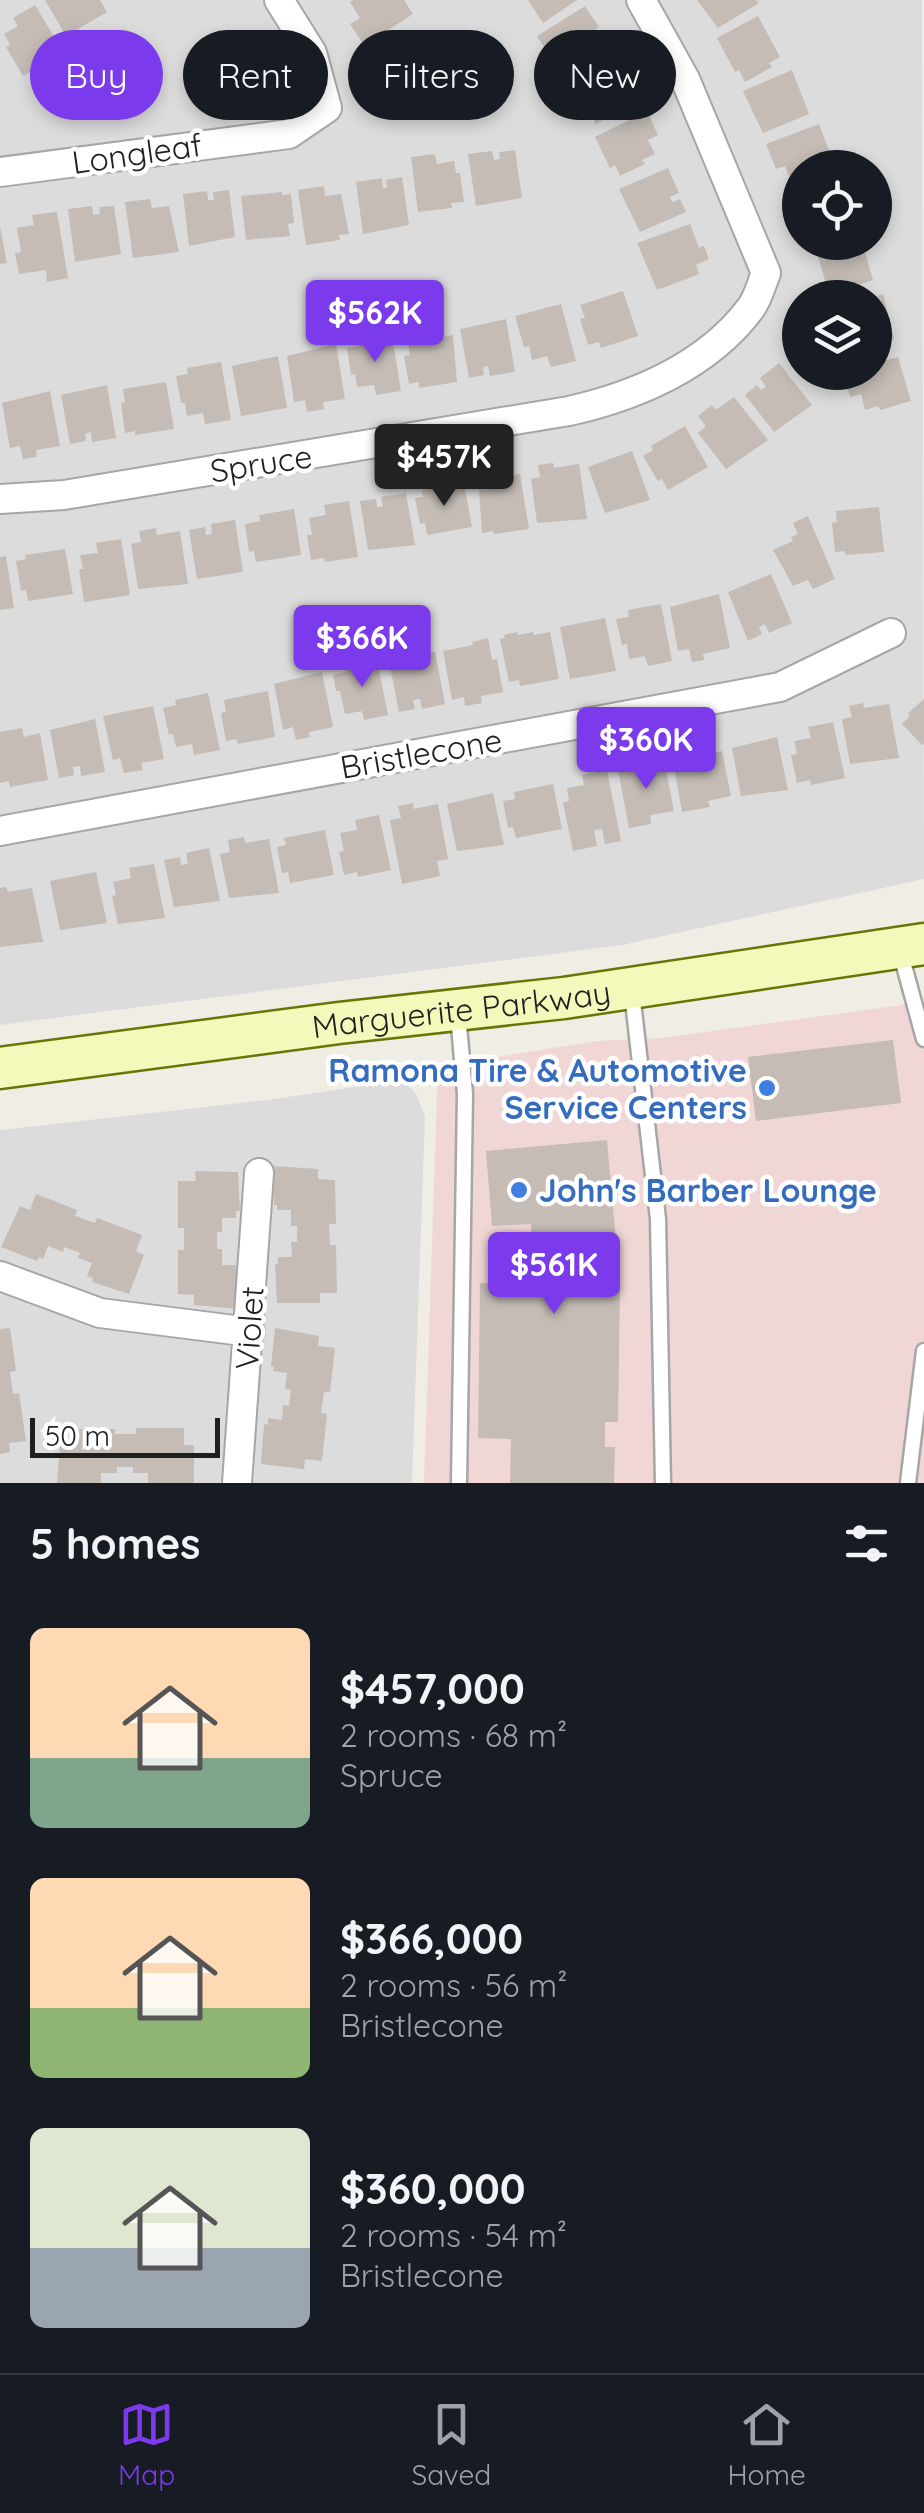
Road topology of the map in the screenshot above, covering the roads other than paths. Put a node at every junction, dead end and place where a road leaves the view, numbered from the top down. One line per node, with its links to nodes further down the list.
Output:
1 (280, 0): 3 (street, Longleaf)
2 (641, 0): 4 (street, Spruce)
3 (0, 172)
4 (0, 499)
5 (891, 633): 6 (street, Bristlecone)
6 (0, 831)
7 (912, 947): 8 (main road, Marguerite Parkway); 10 (lane)
8 (631, 988): 9 (main road, Marguerite Parkway); 18 (lane)
9 (458, 1010): 11 (main road, Marguerite Parkway); 17 (lane)
10 (924, 1039)
11 (0, 1068)
12 (259, 1172): 14 (street, Violet)
13 (0, 1276): 14 (street)
14 (250, 1332): 16 (street, Violet)
15 (924, 1350): 19 (lane)
16 (237, 1483)
17 (459, 1483)
18 (663, 1483)
19 (908, 1483)

